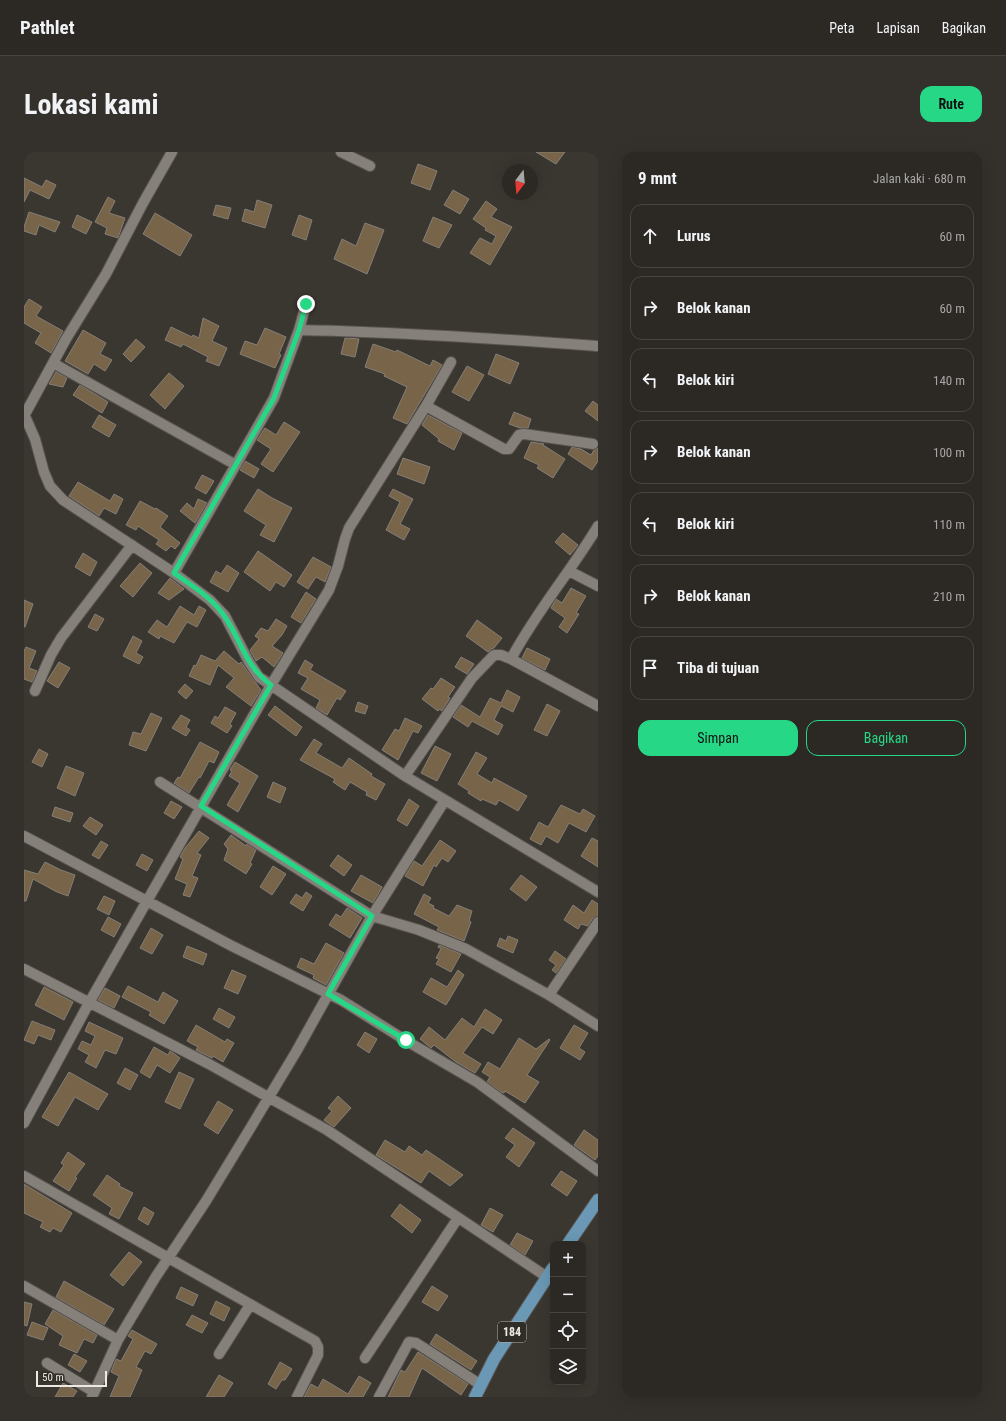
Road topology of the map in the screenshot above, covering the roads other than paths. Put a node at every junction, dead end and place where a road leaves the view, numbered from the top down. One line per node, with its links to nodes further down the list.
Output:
1 (172, 152): 8 (street)
2 (341, 152): 3 (street)
3 (370, 166)
4 (306, 304): 5 (street)
5 (299, 330): 6 (street); 12 (street)
6 (598, 346)
7 (451, 362): 9 (street)
8 (53, 363): 10 (street); 12 (street)
9 (426, 406): 11 (street); 19 (street)
10 (24, 415): 14 (street)
11 (593, 444)
12 (236, 465): 16 (street)
13 (598, 526): 15 (street)
14 (132, 545): 16 (street); 20 (street)
15 (569, 571): 17 (street); 18 (street)
16 (174, 573): 19 (street)
17 (598, 586)
18 (511, 659): 21 (street); 22 (street)
19 (271, 685): 22 (street); 25 (street)
20 (35, 691)
21 (598, 706)
22 (405, 776): 24 (street)
23 (160, 782): 25 (street)
24 (445, 800): 27 (street); 29 (street)
25 (201, 806): 28 (street); 29 (street)
26 (24, 836): 28 (street)
27 (598, 892)
28 (147, 901): 32 (street); 34 (street)
29 (372, 916): 32 (street); 33 (street)
30 (598, 922): 33 (street)
31 (24, 969): 34 (street)
32 (328, 994): 36 (street); 38 (street)
33 (549, 995): 35 (street)
34 (89, 1003): 36 (street); 37 (street)
35 (598, 1026)
36 (269, 1098): 41 (street); 43 (street)
37 (24, 1122)
38 (598, 1171)
39 (24, 1176): 43 (street)
40 (598, 1200): 42 (main road)
41 (458, 1218): 44 (street); 49 (street)
42 (570, 1241)
43 (168, 1257): 46 (street); 47 (street)
44 (550, 1273): 51 (main road, 184)
45 (24, 1286): 47 (street)
46 (250, 1305): 48 (street); 53 (street)
47 (118, 1340): 52 (street)
48 (218, 1354)
49 (365, 1358)
50 (47, 1363): 52 (street)
51 (481, 1385): 54 (street); 55 (main road, 184)
52 (93, 1394)
53 (297, 1397)
54 (379, 1397)
55 (475, 1397)

